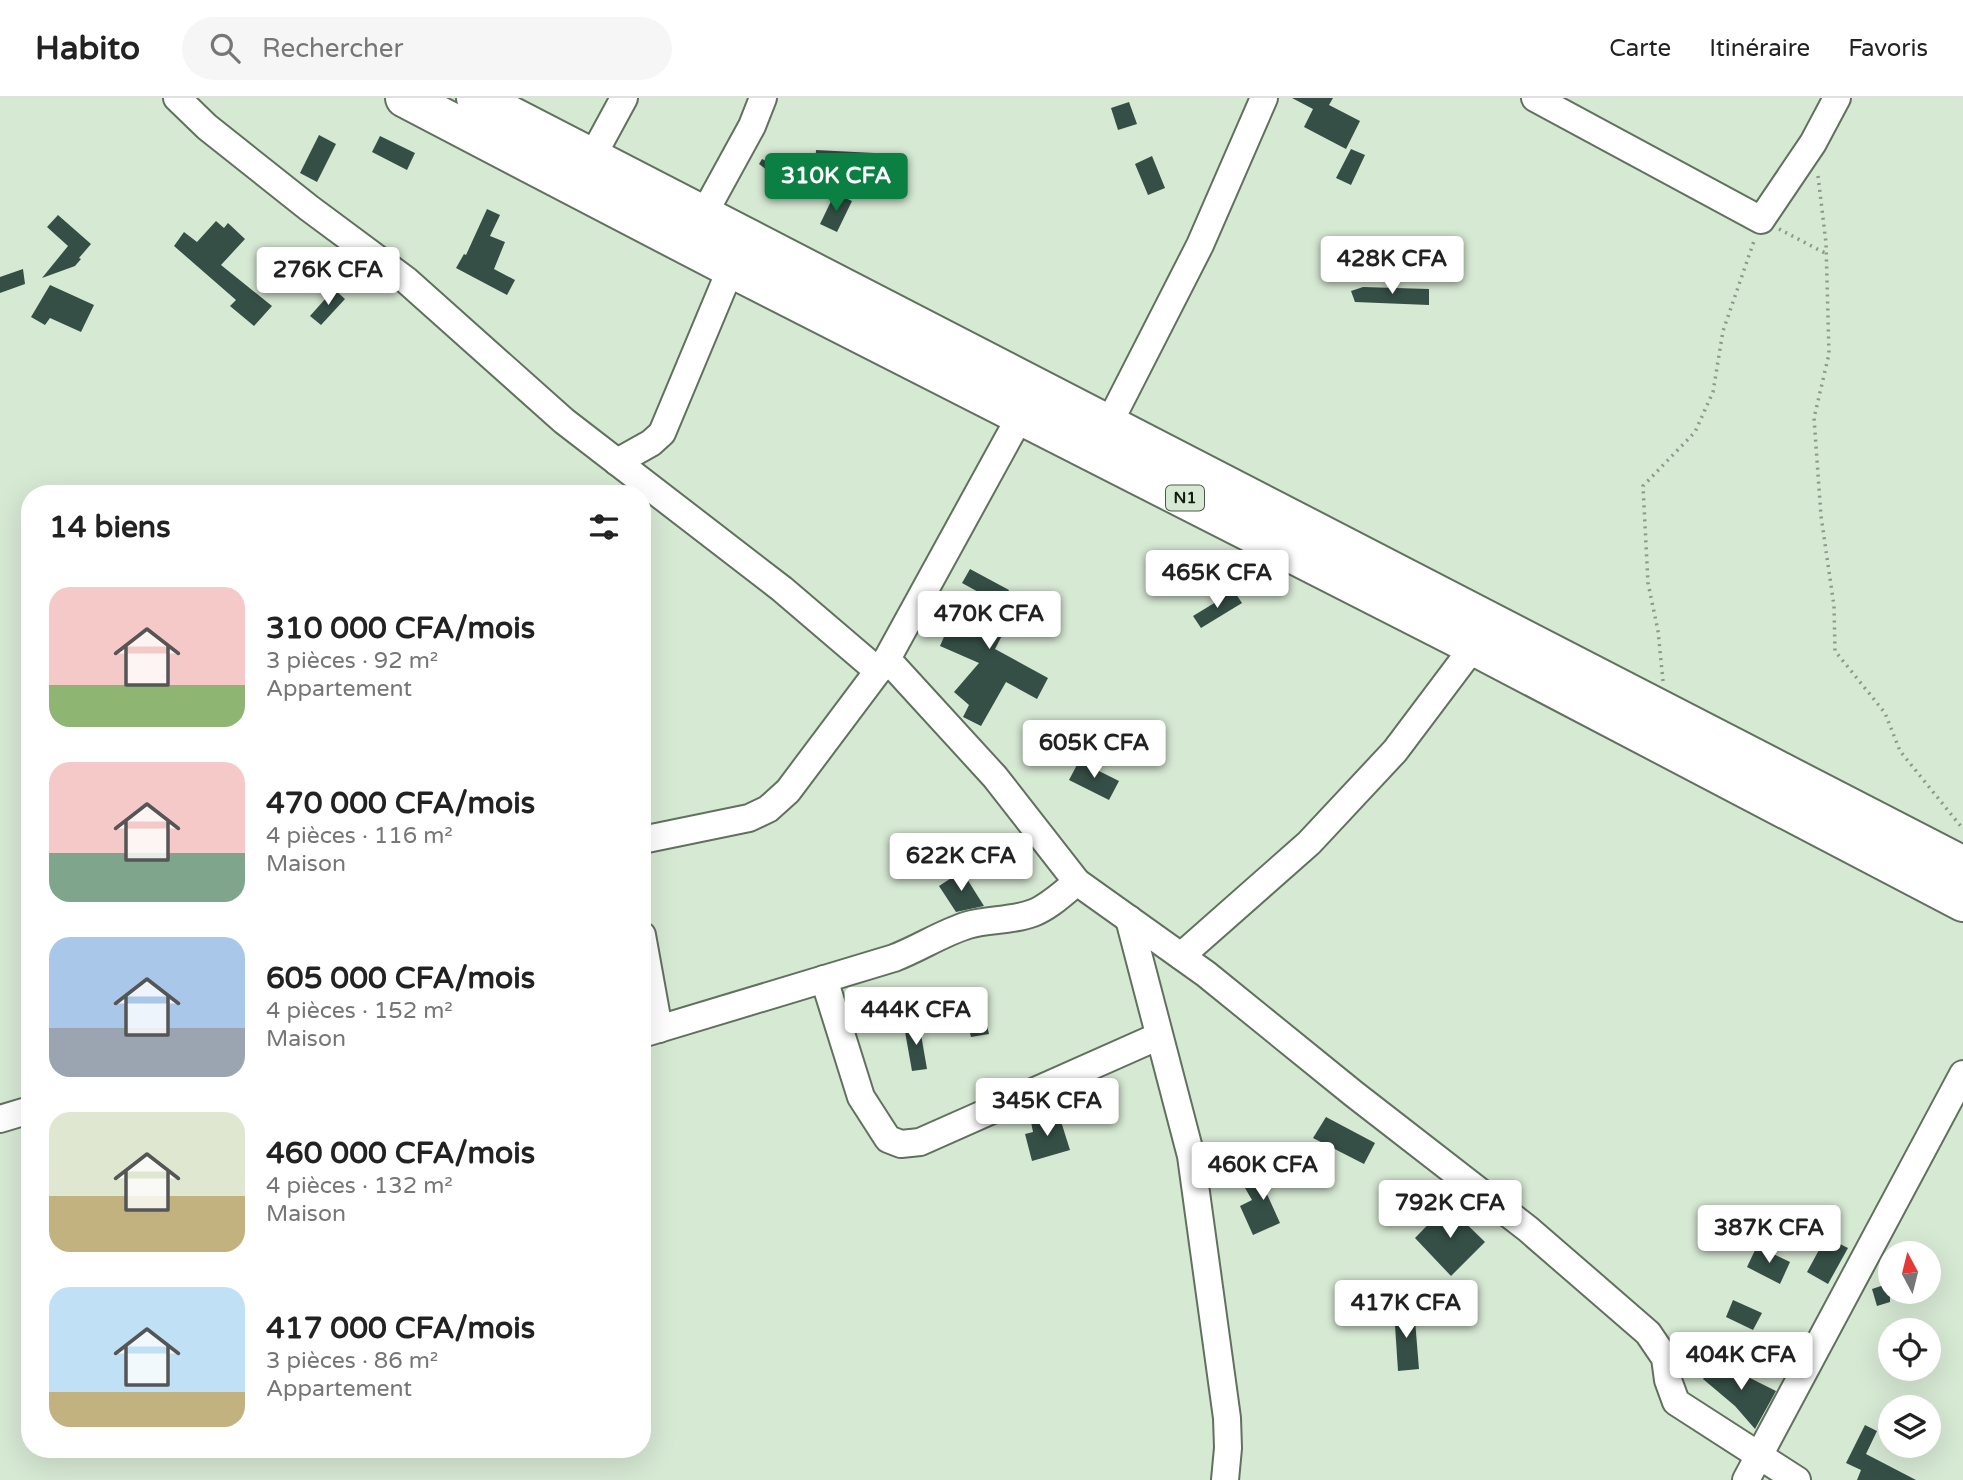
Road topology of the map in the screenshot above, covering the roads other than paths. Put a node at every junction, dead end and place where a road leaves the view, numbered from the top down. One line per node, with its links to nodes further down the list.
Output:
1 (177, 98): 14 (street)
2 (405, 98): 10 (highway, N1)
3 (476, 98): 9 (highway, N1)
4 (624, 98): 9 (street)
5 (763, 98): 10 (street)
6 (1264, 98): 13 (street)
7 (1535, 98): 8 (street)
8 (1837, 98)
9 (592, 157): 10 (highway, N1)
10 (696, 229): 11 (highway, N1); 13 (highway, N1)
11 (731, 268): 12 (highway, N1); 14 (street)
12 (1021, 415): 13 (highway, N1); 18 (street)
13 (1101, 438): 17 (highway, N1); 20 (highway, N1)
14 (617, 462): 15 (street)
15 (647, 485)
16 (651, 488): 18 (street)
17 (1474, 646): 22 (highway, N1); 24 (street)
18 (882, 665): 19 (street); 21 (street)
19 (651, 837)
20 (1963, 866)
21 (1077, 883): 23 (street); 25 (street)
22 (1963, 902)
23 (1129, 919): 24 (street); 27 (street)
24 (1181, 956): 31 (street)
25 (824, 979): 26 (street); 27 (street)
26 (651, 1032)
27 (1160, 1036): 32 (street)
28 (1963, 1074): 31 (street)
29 (21, 1113): 30 (street)
30 (0, 1119)
31 (1760, 1455): 33 (street); 34 (street)
32 (1225, 1480)
33 (1746, 1480)
34 (1797, 1480)

